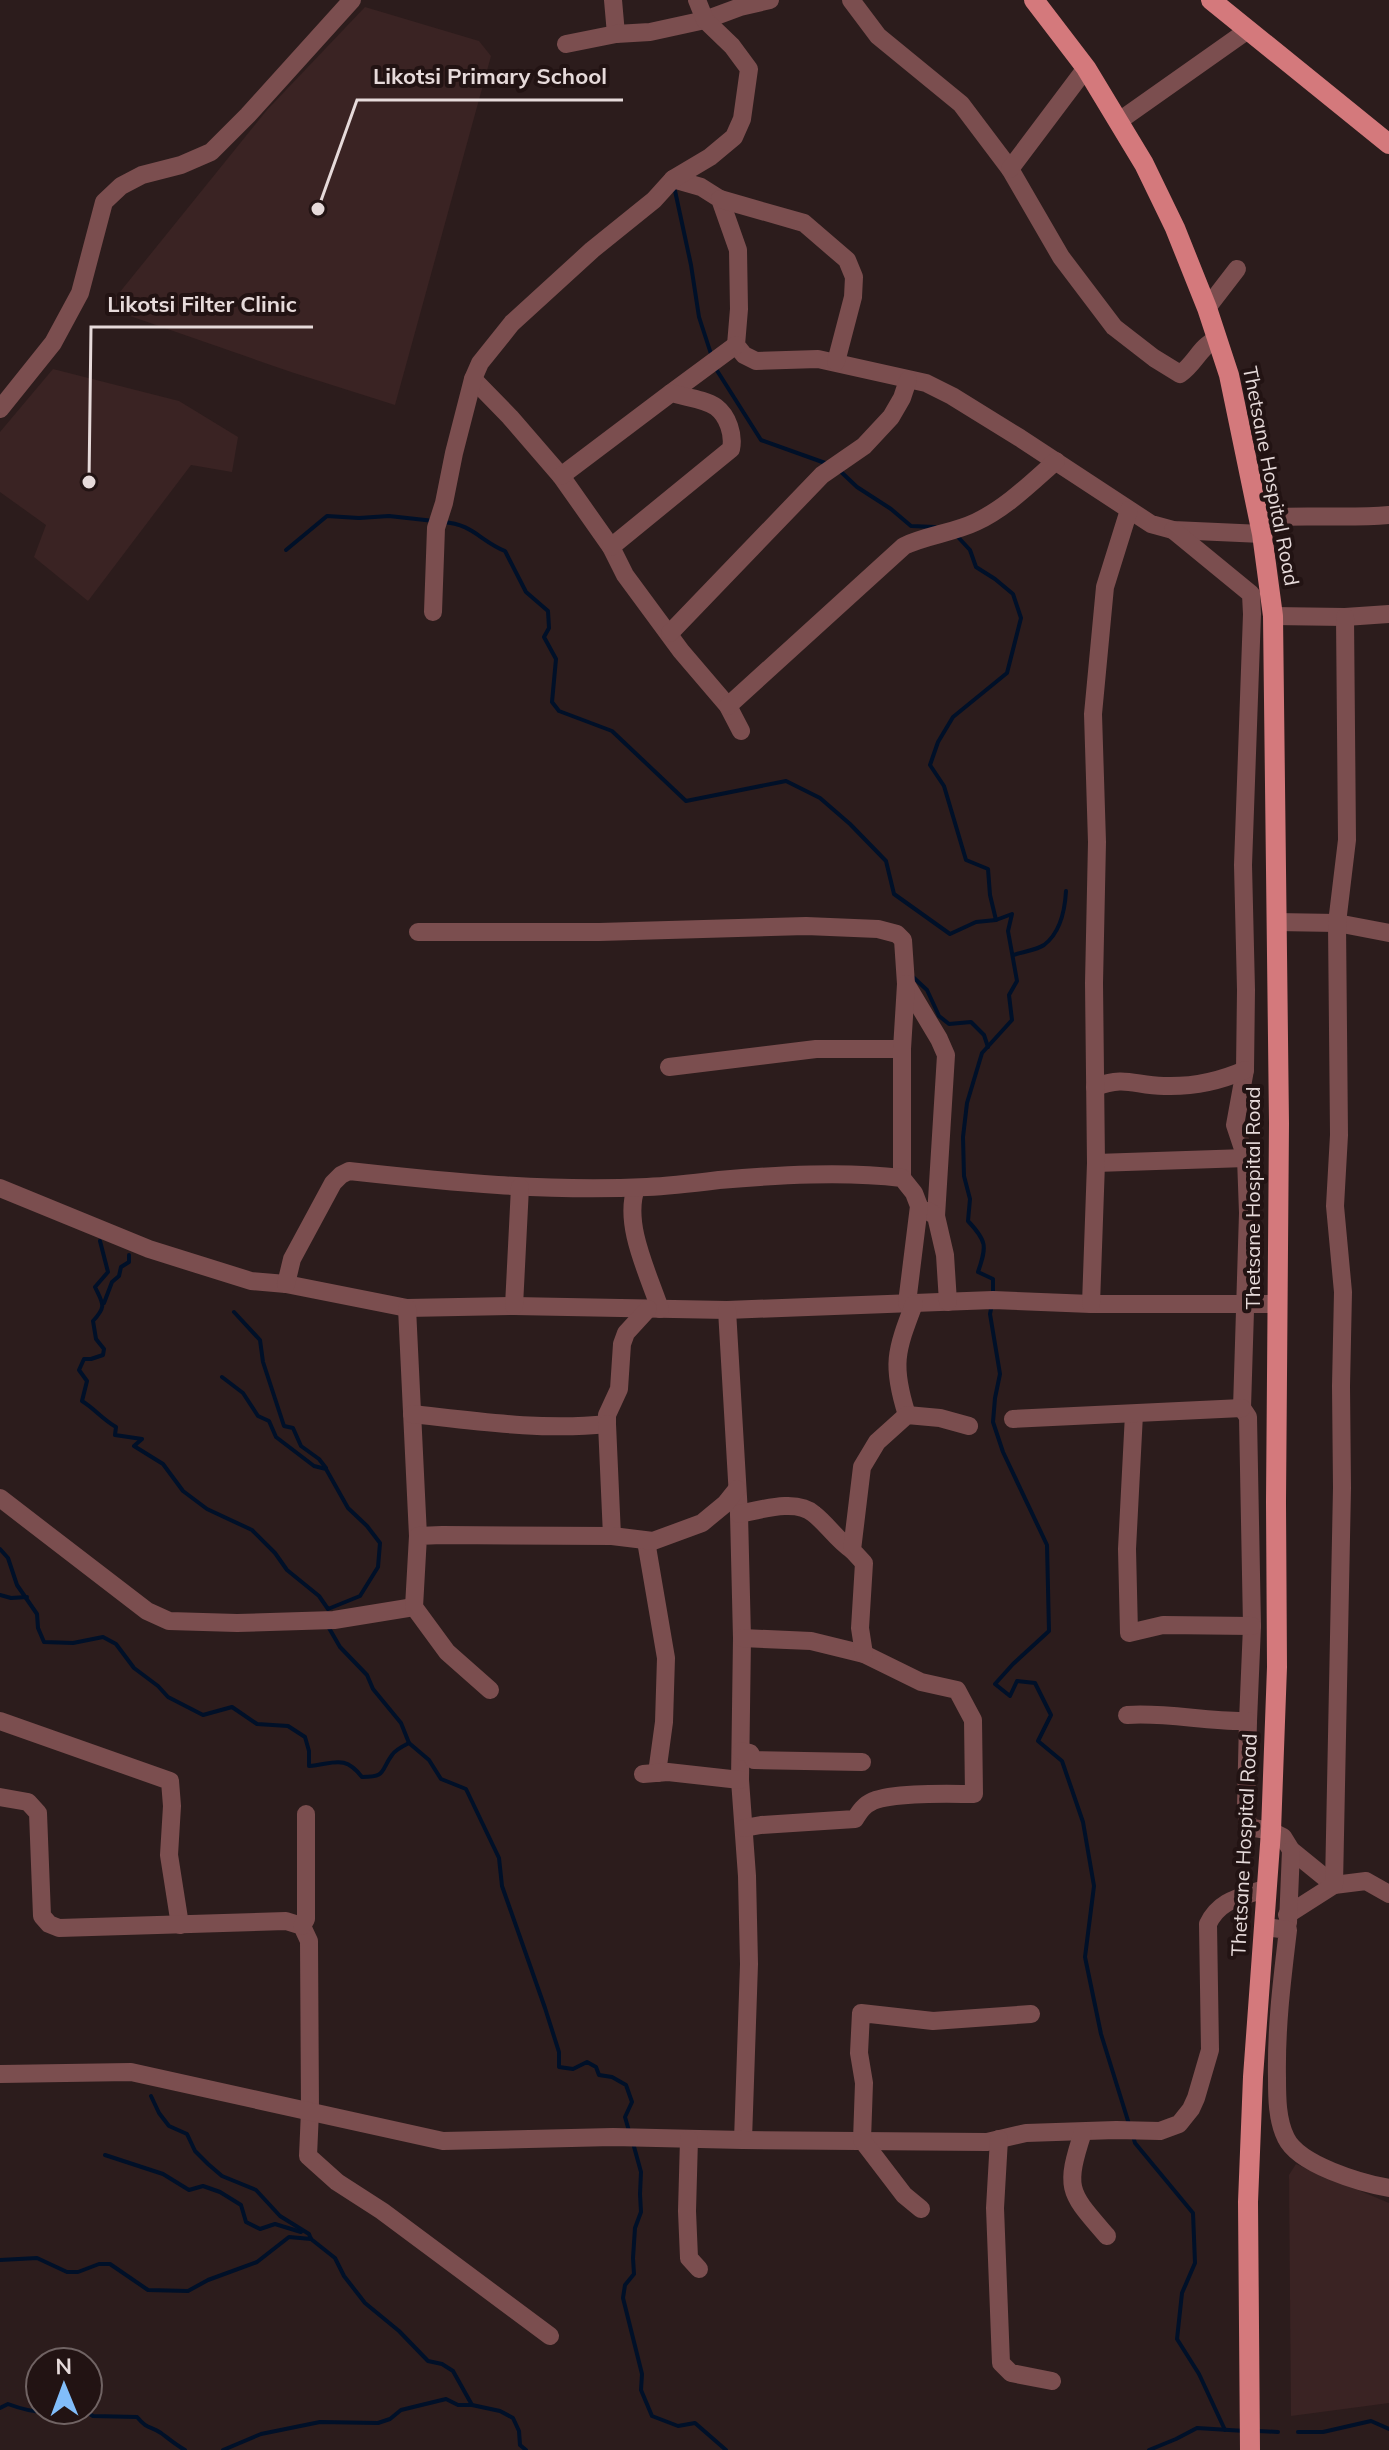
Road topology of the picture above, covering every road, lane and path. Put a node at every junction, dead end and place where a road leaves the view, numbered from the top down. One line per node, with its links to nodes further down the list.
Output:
1 (352, 0): 26 (street)
2 (613, 0): 10 (street)
3 (697, 0): 8 (street)
4 (770, 0): 8 (street)
5 (851, 0): 15 (street)
6 (1034, 0): 12 (main road, Thetsane Hospital Road)
7 (1211, 0): 9 (main road)
8 (705, 20): 10 (street); 16 (street)
9 (1248, 30): 13 (street); 14 (main road)
10 (616, 34): 11 (street)
11 (566, 44)
12 (1086, 68): 13 (main road, Thetsane Hospital Road); 15 (street)
13 (1119, 121): 19 (main road, Thetsane Hospital Road)
14 (1389, 144)
15 (1010, 169): 20 (street)
16 (673, 179): 17 (street); 23 (street)
17 (720, 199): 21 (street); 22 (street)
18 (1237, 269): 19 (street)
19 (1207, 308): 20 (main road, Thetsane Hospital Road)
20 (1217, 339): 31 (main road, Thetsane Hospital Road)
21 (736, 345): 22 (street); 25 (street)
22 (836, 362): 24 (street)
23 (473, 379): 28 (street); 34 (street)
24 (908, 380): 27 (street); 38 (street)
25 (671, 393): 28 (street); 33 (street)
26 (0, 409)
27 (1056, 461): 29 (street); 39 (street)
28 (561, 476): 33 (street)
29 (1129, 510): 32 (street); 49 (street)
30 (1389, 515): 31 (street)
31 (1260, 526): 32 (street); 36 (main road, Thetsane Hospital Road)
32 (1173, 530): 48 (street)
33 (611, 547): 38 (street)
34 (433, 612)
35 (1389, 614): 37 (street)
36 (1273, 616): 37 (street); 41 (main road, Thetsane Hospital Road)
37 (1345, 617): 42 (street)
38 (670, 633): 39 (street)
39 (728, 706): 40 (street)
40 (741, 731)
41 (1276, 922): 42 (street); 63 (main road, Thetsane Hospital Road)
42 (1337, 923): 44 (street); 100 (street)
43 (418, 932): 45 (street)
44 (1389, 933)
45 (906, 984): 46 (street); 57 (street)
46 (902, 1049): 47 (street); 52 (street)
47 (669, 1067)
48 (1245, 1070): 49 (street); 50 (street)
49 (1095, 1087): 51 (street)
50 (1246, 1158): 51 (street); 61 (street)
51 (1096, 1163): 62 (street)
52 (902, 1178): 55 (street); 56 (street)
53 (520, 1187): 55 (street); 58 (street); 64 (street)
54 (0, 1188): 58 (street)
55 (636, 1188): 66 (street)
56 (919, 1206): 57 (street); 60 (street)
57 (936, 1216): 59 (street)
58 (286, 1284): 65 (street)
59 (948, 1302): 60 (street); 62 (street)
60 (911, 1303): 67 (street); 71 (street)
61 (1245, 1303): 62 (street); 63 (street); 68 (street)
62 (1091, 1304)
63 (1277, 1304): 96 (main road, Thetsane Hospital Road)
64 (514, 1306): 65 (street); 66 (street)
65 (407, 1308): 69 (street)
66 (654, 1309): 67 (street); 73 (street)
67 (727, 1310): 75 (street)
68 (1242, 1408): 70 (street); 83 (street)
69 (412, 1414): 73 (street); 78 (street)
70 (1134, 1414): 72 (street); 83 (street)
71 (907, 1415): 74 (street); 81 (street)
72 (1013, 1419)
73 (607, 1424): 79 (street)
74 (969, 1426)
75 (737, 1489): 77 (street); 80 (street)
76 (0, 1498): 82 (street)
77 (739, 1514): 81 (street); 84 (street)
78 (418, 1536): 79 (street); 82 (street)
79 (612, 1536): 80 (street)
80 (646, 1541): 92 (street)
81 (852, 1550): 85 (street)
82 (414, 1607): 86 (street)
83 (1252, 1626): 89 (street)
84 (742, 1638): 85 (street); 90 (street)
85 (864, 1654): 95 (street)
86 (490, 1690)
87 (1127, 1715): 89 (street)
88 (0, 1721): 104 (street)
89 (1248, 1721): 96 (street)
90 (741, 1751): 91 (street); 92 (street)
91 (862, 1762)
92 (740, 1780): 95 (street)
93 (0, 1797): 104 (street)
94 (306, 1814): 105 (street)
95 (744, 1828): 113 (street)
96 (1271, 1831): 97 (street); 101 (main road, Thetsane Hospital Road)
97 (1291, 1850): 100 (street); 103 (street)
98 (1389, 1876): 99 (street)
99 (1366, 1881): 100 (street); 102 (street)
100 (1334, 1885): 103 (street)
101 (1267, 1888): 106 (main road, Thetsane Hospital Road); 110 (street)
102 (1389, 1894)
103 (1288, 1923): 106 (street); 115 (street)
104 (180, 1925): 105 (street)
105 (302, 1926): 109 (street)
106 (1265, 1927): 121 (main road, Thetsane Hospital Road)
107 (1031, 2014): 114 (street)
108 (0, 2074): 109 (street)
109 (310, 2111): 111 (street); 119 (street)
110 (1083, 2132): 112 (street); 117 (street)
111 (689, 2139): 113 (street); 118 (street)
112 (999, 2139): 114 (street); 120 (street)
113 (743, 2140): 114 (street)
114 (862, 2140): 116 (street)
115 (1389, 2188)
116 (921, 2209)
117 (1107, 2236)
118 (699, 2269)
119 (550, 2336)
120 (1052, 2381)
121 (1250, 2450)

